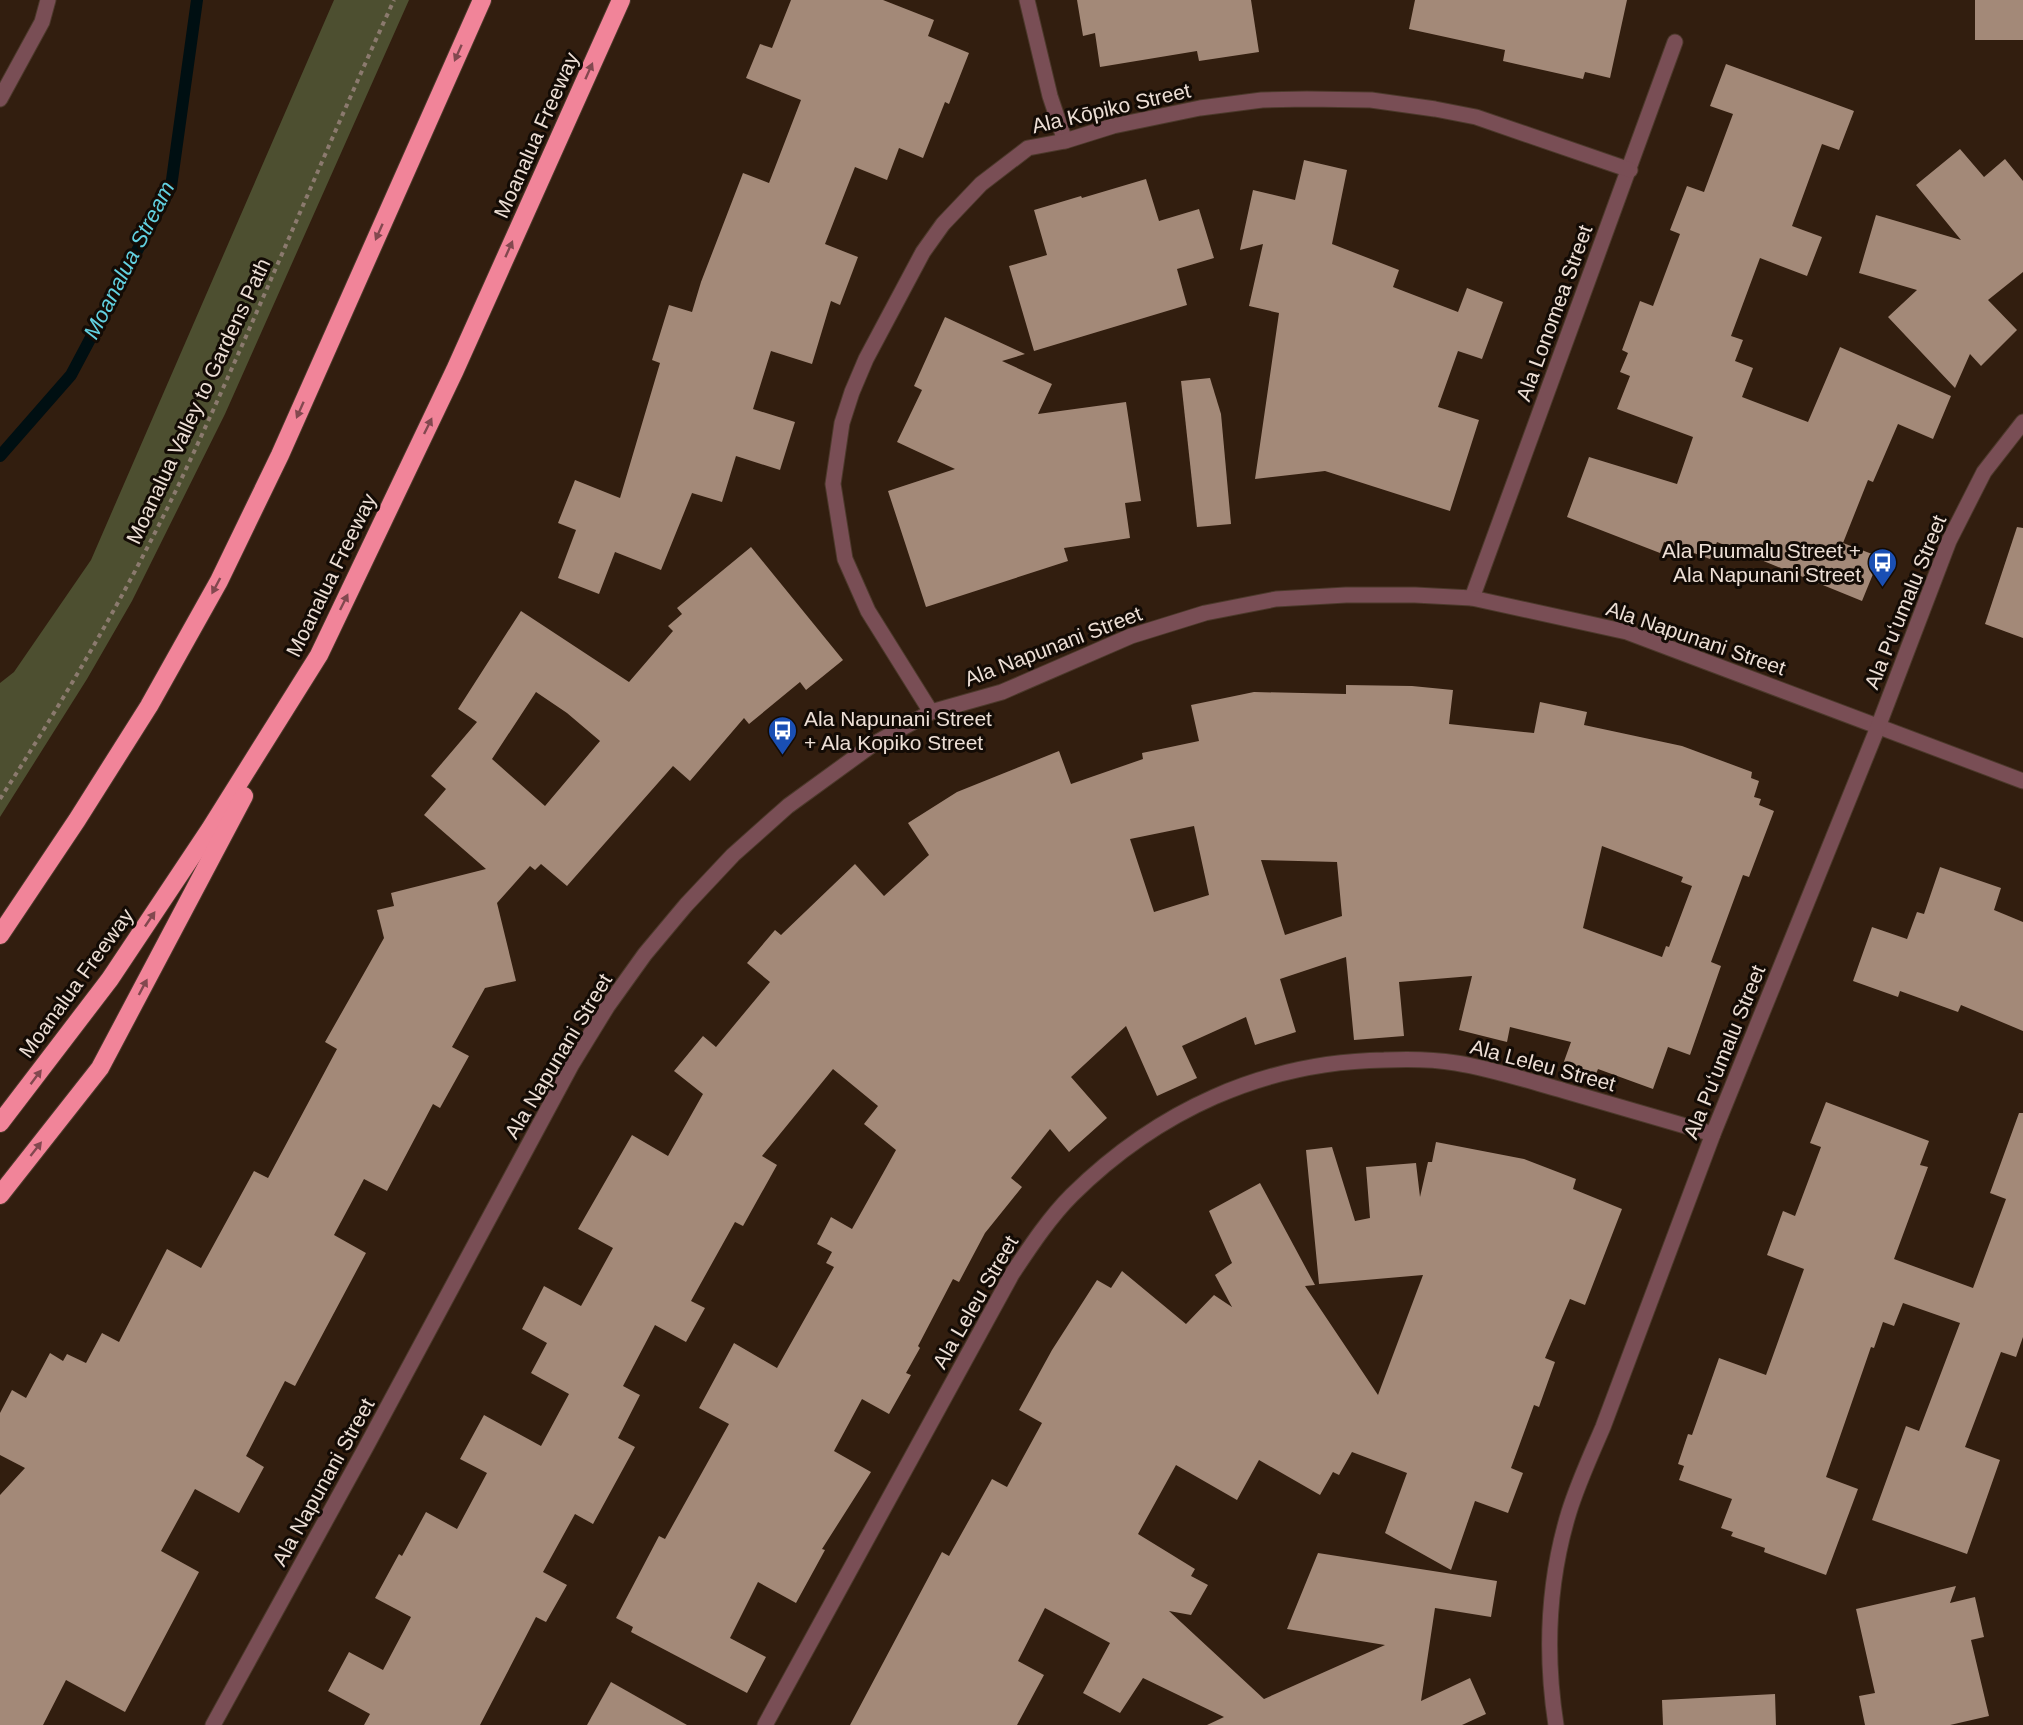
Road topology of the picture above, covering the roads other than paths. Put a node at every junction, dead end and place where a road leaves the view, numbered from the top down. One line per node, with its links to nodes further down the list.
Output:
1 (48, 0): 6 (street)
2 (482, 0): 15 (highway, one-way to 15)
3 (621, 0): 11 (highway, Moanalua Freeway, one-way to 3)
4 (1027, 0): 7 (street)
5 (1675, 42): 8 (street, Ala Lonomea Street)
6 (0, 99)
7 (1065, 141): 8 (street, Ala Kōpiko Street); 12 (street, Ala Kōpiko Street)
8 (1629, 170): 10 (street, Ala Lonomea Street)
9 (2023, 422): 13 (street, Ala Puʻumalu Street)
10 (1472, 598): 12 (street, Ala Napunani Street); 13 (street, Ala Napunani Street)
11 (319, 655): 16 (highway, Moanalua Freeway, one-way to 11); 18 (highway, one-way to 11)
12 (931, 712): 19 (street, Ala Napunani Street)
13 (1878, 727): 14 (street, Ala Napunani Street); 17 (street, Ala Puʻumalu Street)
14 (2023, 781)
15 (0, 935)
16 (0, 1123)
17 (1713, 1134): 20 (street, Ala Leleu Street); 21 (street, Ala Puʻumalu Street)
18 (0, 1195)
19 (213, 1725)
20 (765, 1725)
21 (1556, 1725)

